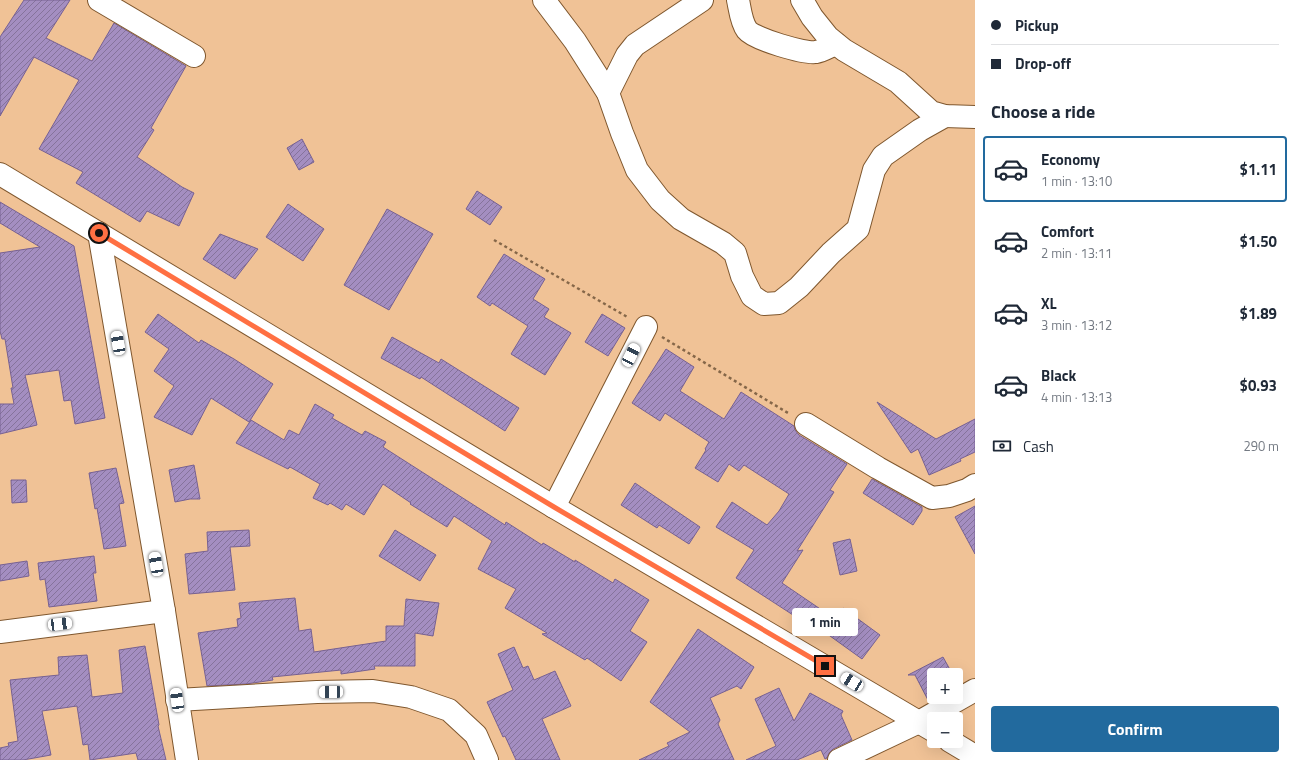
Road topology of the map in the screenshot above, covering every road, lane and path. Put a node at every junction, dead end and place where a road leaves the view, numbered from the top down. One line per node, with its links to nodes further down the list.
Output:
1 (99, 0): 7 (street)
2 (544, 0): 8 (street)
3 (702, 0): 8 (street)
4 (738, 0): 6 (street)
5 (802, 0): 6 (street)
6 (836, 44): 9 (street)
7 (194, 56)
8 (608, 93): 9 (street)
9 (945, 116): 10 (street)
10 (975, 117)
11 (0, 174): 12 (street)
12 (99, 233): 16 (street); 17 (street)
13 (646, 327): 16 (street)
14 (806, 424): 15 (street)
15 (975, 485)
16 (554, 507): 22 (street)
17 (164, 611): 18 (street); 20 (street)
18 (0, 632)
19 (975, 690): 21 (street)
20 (177, 700): 25 (street); 26 (street)
21 (946, 712)
22 (927, 727): 27 (street)
23 (962, 748): 24 (street)
24 (975, 756)
25 (187, 760)
26 (487, 760)
27 (839, 760)

